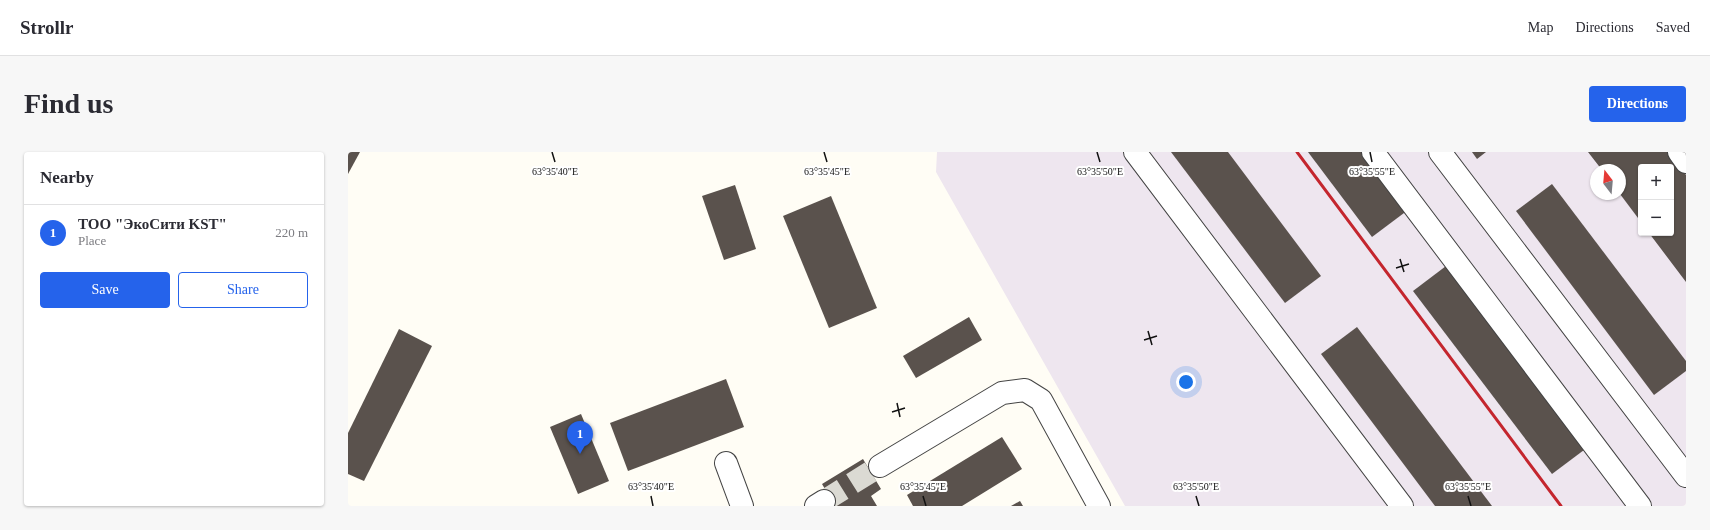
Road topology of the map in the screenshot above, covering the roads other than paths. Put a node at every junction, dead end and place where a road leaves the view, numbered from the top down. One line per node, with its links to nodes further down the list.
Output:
1 (1135, 152): 11 (lane)
2 (1373, 152): 12 (lane)
3 (1440, 152): 8 (lane)
4 (1679, 152): 5 (lane)
5 (1686, 162)
6 (726, 463): 9 (lane)
7 (880, 466): 10 (lane)
8 (1686, 476)
9 (742, 506)
10 (1099, 506)
11 (1402, 506)
12 (1640, 506)

